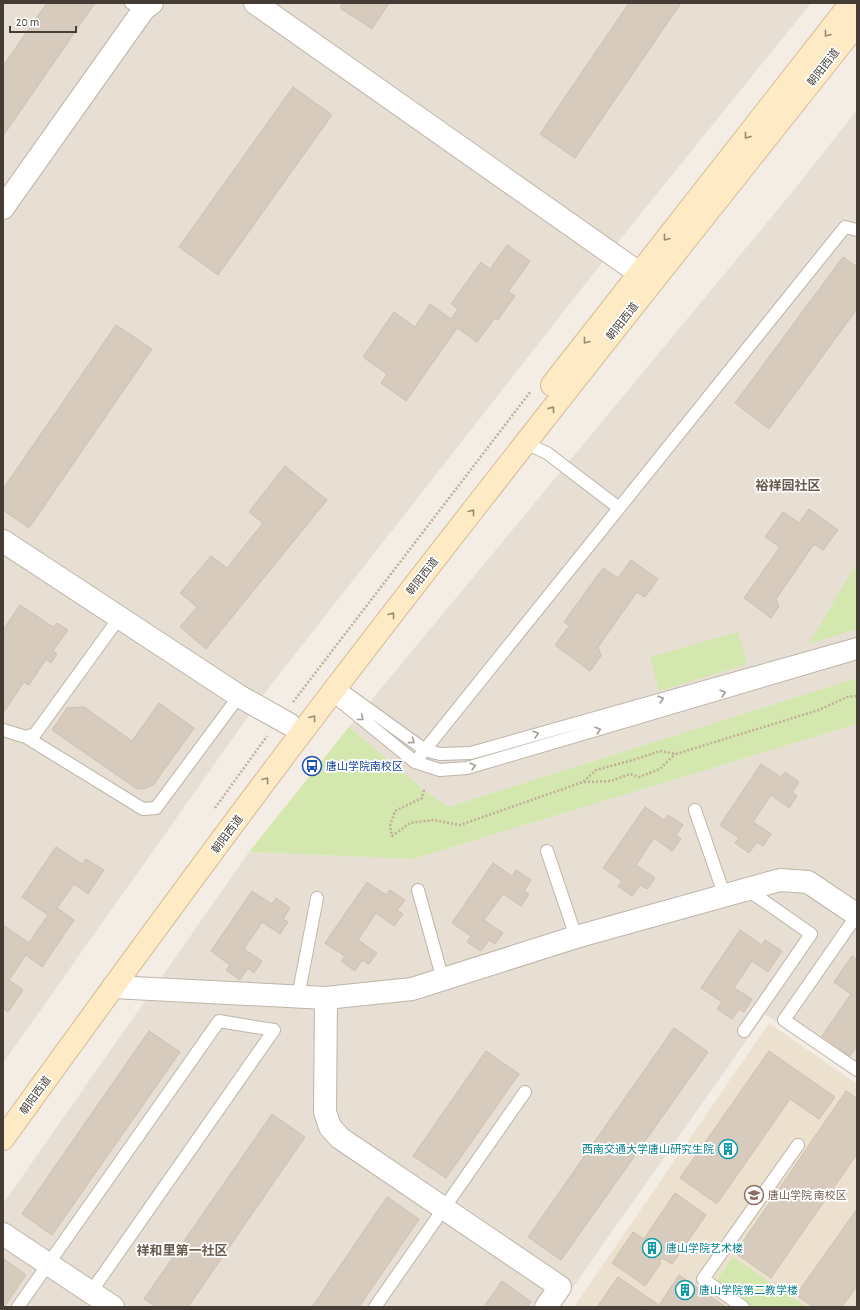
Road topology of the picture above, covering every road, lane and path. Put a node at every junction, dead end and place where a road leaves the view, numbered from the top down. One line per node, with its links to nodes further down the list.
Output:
1 (255, 3): 7 (street)
2 (851, 3): 7 (main road, 朝阳西道, one-way to 7)
3 (143, 5): 5 (street)
4 (857, 24): 8 (main road, 朝阳西道, one-way to 4)
5 (3, 208)
6 (857, 230): 9 (lane)
7 (639, 273): 17 (main road, 朝阳西道, one-way to 17)
8 (526, 441): 9 (lane); 14 (main road, 朝阳西道, one-way to 8)
9 (619, 508): 20 (lane)
10 (3, 541): 11 (street)
11 (119, 618): 15 (street); 19 (lane)
12 (857, 644): 20 (lane, one-way to 12)
13 (857, 653): 22 (lane, one-way to 13)
14 (333, 691): 20 (lane, one-way to 20); 22 (lane, one-way to 22); 34 (main road, 朝阳西道, one-way to 14)
15 (239, 696): 17 (street); 19 (lane)
16 (857, 696): 21 (path)
17 (289, 724): 40 (main road, 朝阳西道)
18 (3, 730): 19 (lane)
19 (26, 737)
20 (425, 750): 22 (lane)
21 (676, 754): 23 (path); 23 (path)
22 (415, 762)
23 (583, 782): 24 (path)
24 (424, 790)
25 (695, 810): 29 (lane)
26 (547, 851): 32 (lane)
27 (418, 890): 33 (lane)
28 (748, 890): 29 (street); 31 (street); 37 (lane)
29 (725, 897): 32 (street)
30 (316, 898): 35 (lane)
31 (857, 915): 38 (lane)
32 (576, 937): 33 (street)
33 (443, 980): 36 (street)
34 (113, 987): 35 (street); 41 (main road, 朝阳西道)
35 (298, 997): 36 (street)
36 (326, 998): 43 (street)
37 (744, 1031)
38 (857, 1070)
39 (525, 1092): 43 (lane)
40 (3, 1118)
41 (3, 1139)
42 (798, 1145): 51 (lane)
43 (444, 1208): 49 (lane); 50 (street)
44 (3, 1234): 45 (street)
45 (47, 1264): 46 (street); 46 (lane); 47 (lane)
46 (91, 1292): 48 (street)
47 (18, 1307)
48 (113, 1307)
49 (375, 1307)
50 (546, 1307)
51 (743, 1307)

